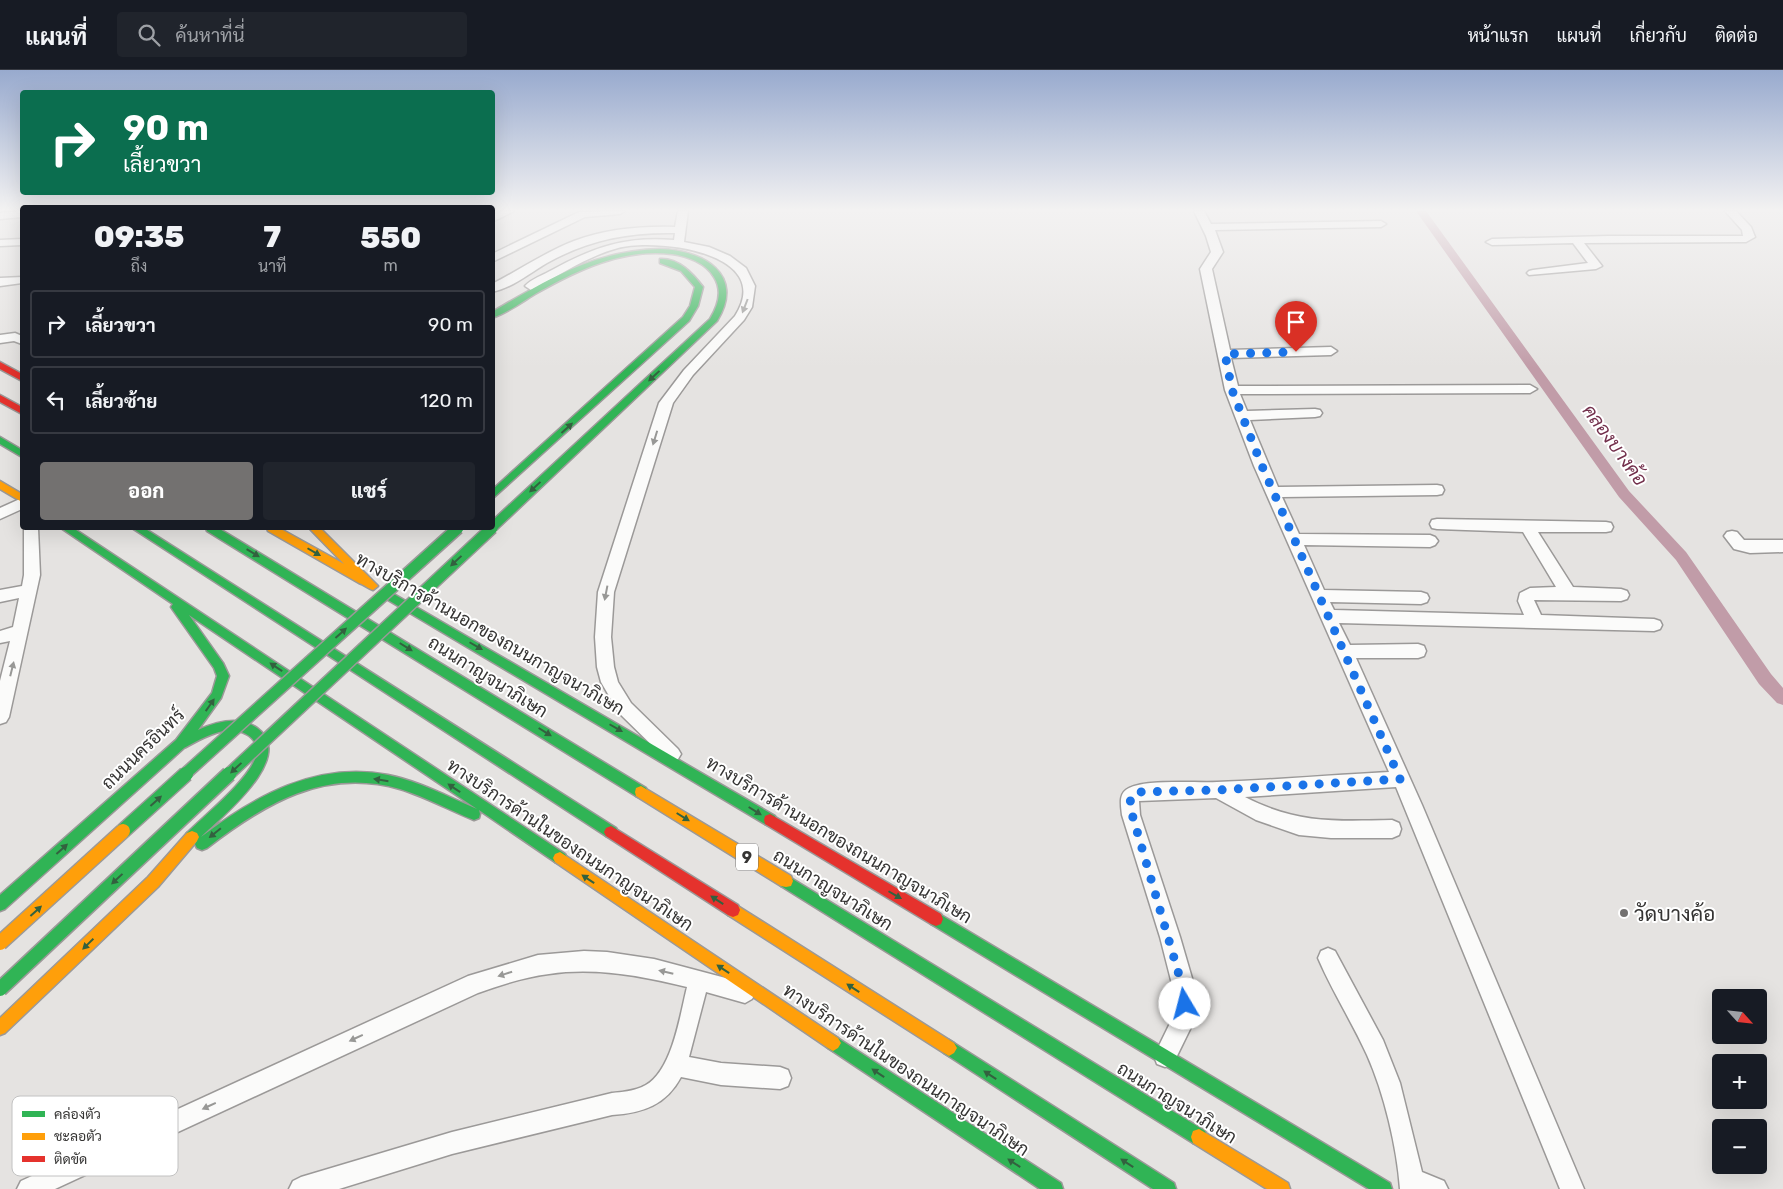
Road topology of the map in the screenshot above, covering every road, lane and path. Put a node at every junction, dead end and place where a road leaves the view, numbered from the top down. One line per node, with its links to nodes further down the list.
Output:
1 (541, 263): 13 (street)
2 (572, 263): 14 (street)
3 (587, 263): 15 (main road, one-way to 3)
4 (615, 263): 16 (main road, one-way to 16)
5 (665, 263): 34 (main road, one-way to 5)
6 (705, 263): 38 (main road, one-way to 38)
7 (735, 263): 73 (street, one-way to 73)
8 (1208, 263): 20 (street)
9 (1594, 263): 10 (street)
10 (1533, 273)
11 (20, 280): 12 (street)
12 (0, 282)
13 (495, 287)
14 (495, 306)
15 (495, 314)
16 (495, 324)
17 (0, 339): 18 (street)
18 (20, 339)
19 (1331, 351): 20 (street)
20 (1225, 354): 24 (street)
21 (0, 365): 22 (main road)
22 (20, 375)
23 (1530, 388): 24 (street)
24 (1232, 390): 28 (street)
25 (0, 398): 26 (main road)
26 (20, 410)
27 (1315, 413): 28 (street)
28 (1243, 416): 33 (street)
29 (0, 440): 30 (main road)
30 (20, 453)
31 (0, 484): 35 (main road)
32 (1437, 490): 33 (street)
33 (1274, 492): 51 (street)
34 (495, 493)
35 (20, 498)
36 (20, 504): 37 (street)
37 (0, 514)
38 (495, 524)
39 (1437, 524): 40 (street)
40 (1527, 527): 41 (street); 59 (street)
41 (1606, 528)
42 (31, 530): 57 (street)
43 (69, 530): 58 (main road, ทางบริการด้านในของถนนกาญจนาภิเษก)
44 (140, 530): 95 (main road, one-way to 44)
45 (214, 530): 55 (main road, ถนนกาญจนาภิเษก / 9, one-way to 55)
46 (275, 530): 56 (main road, ทางบริการด้านนอกของถนนกาญจนาภิเษก, one-way to 56)
47 (316, 530): 56 (main road)
48 (456, 530): 80 (main road, one-way to 48, bridge)
49 (489, 530): 83 (main road, one-way to 83, bridge)
50 (1732, 536): 53 (street)
51 (1293, 539): 52 (street); 61 (street)
52 (1430, 541)
53 (1783, 546)
54 (275, 554): 55 (main road)
55 (293, 577): 96 (main road, ถนนกาญจนาภิเษก / 9, one-way to 96)
56 (373, 586): 73 (main road, ทางบริการด้านนอกของถนนกาญจนาภิเษก, one-way to 73)
57 (27, 591): 60 (street); 67 (street)
58 (167, 593): 72 (main road, ถนนนครอินทร์, one-way to 58); 77 (main road, ทางบริการด้านในของถนนกาญจนาภิเษก, one-way to 58)
59 (1568, 593): 62 (street); 65 (street)
60 (0, 596)
61 (1320, 596): 63 (street); 64 (street)
62 (1621, 596)
63 (1421, 598)
64 (1328, 616): 65 (street); 70 (street)
65 (1536, 621): 66 (street)
66 (1654, 625)
67 (20, 632): 68 (street); 71 (street, one-way to 67)
68 (0, 637)
69 (1418, 651): 70 (street)
70 (1344, 652): 74 (street)
71 (0, 717)
72 (180, 744): 78 (main road); 79 (main road, ถนนนครอินทร์, one-way to 72)
73 (688, 770): 86 (main road, ทางบริการด้านนอกของถนนกาญจนาภิเษก, one-way to 86)
74 (1400, 779): 75 (street); 99 (street)
75 (1219, 790): 76 (street); 86 (street)
76 (1392, 829)
77 (524, 836): 78 (main road, one-way to 78); 84 (main road, ทางบริการด้านในของถนนกาญจนาภิเษก, one-way to 77)
78 (153, 882): 85 (main road, one-way to 85)
79 (0, 904)
80 (0, 943)
81 (1328, 958): 91 (street)
82 (698, 980): 84 (street); 87 (street); 89 (street, one-way to 89)
83 (0, 989)
84 (764, 997): 94 (main road, ทางบริการด้านในของถนนกาญจนาภิเษก, one-way to 84)
85 (0, 1028)
86 (1165, 1056): 97 (main road, ทางบริการด้านนอกของถนนกาญจนาภิเษก)
87 (675, 1065): 88 (street); 93 (street)
88 (780, 1078)
89 (178, 1121)
90 (58, 1176): 92 (street, one-way to 92)
91 (1412, 1185): 98 (street)
92 (30, 1189)
93 (301, 1189)
94 (1055, 1189)
95 (1168, 1189)
96 (1282, 1189)
97 (1384, 1189)
98 (1436, 1189)
99 (1572, 1189)

